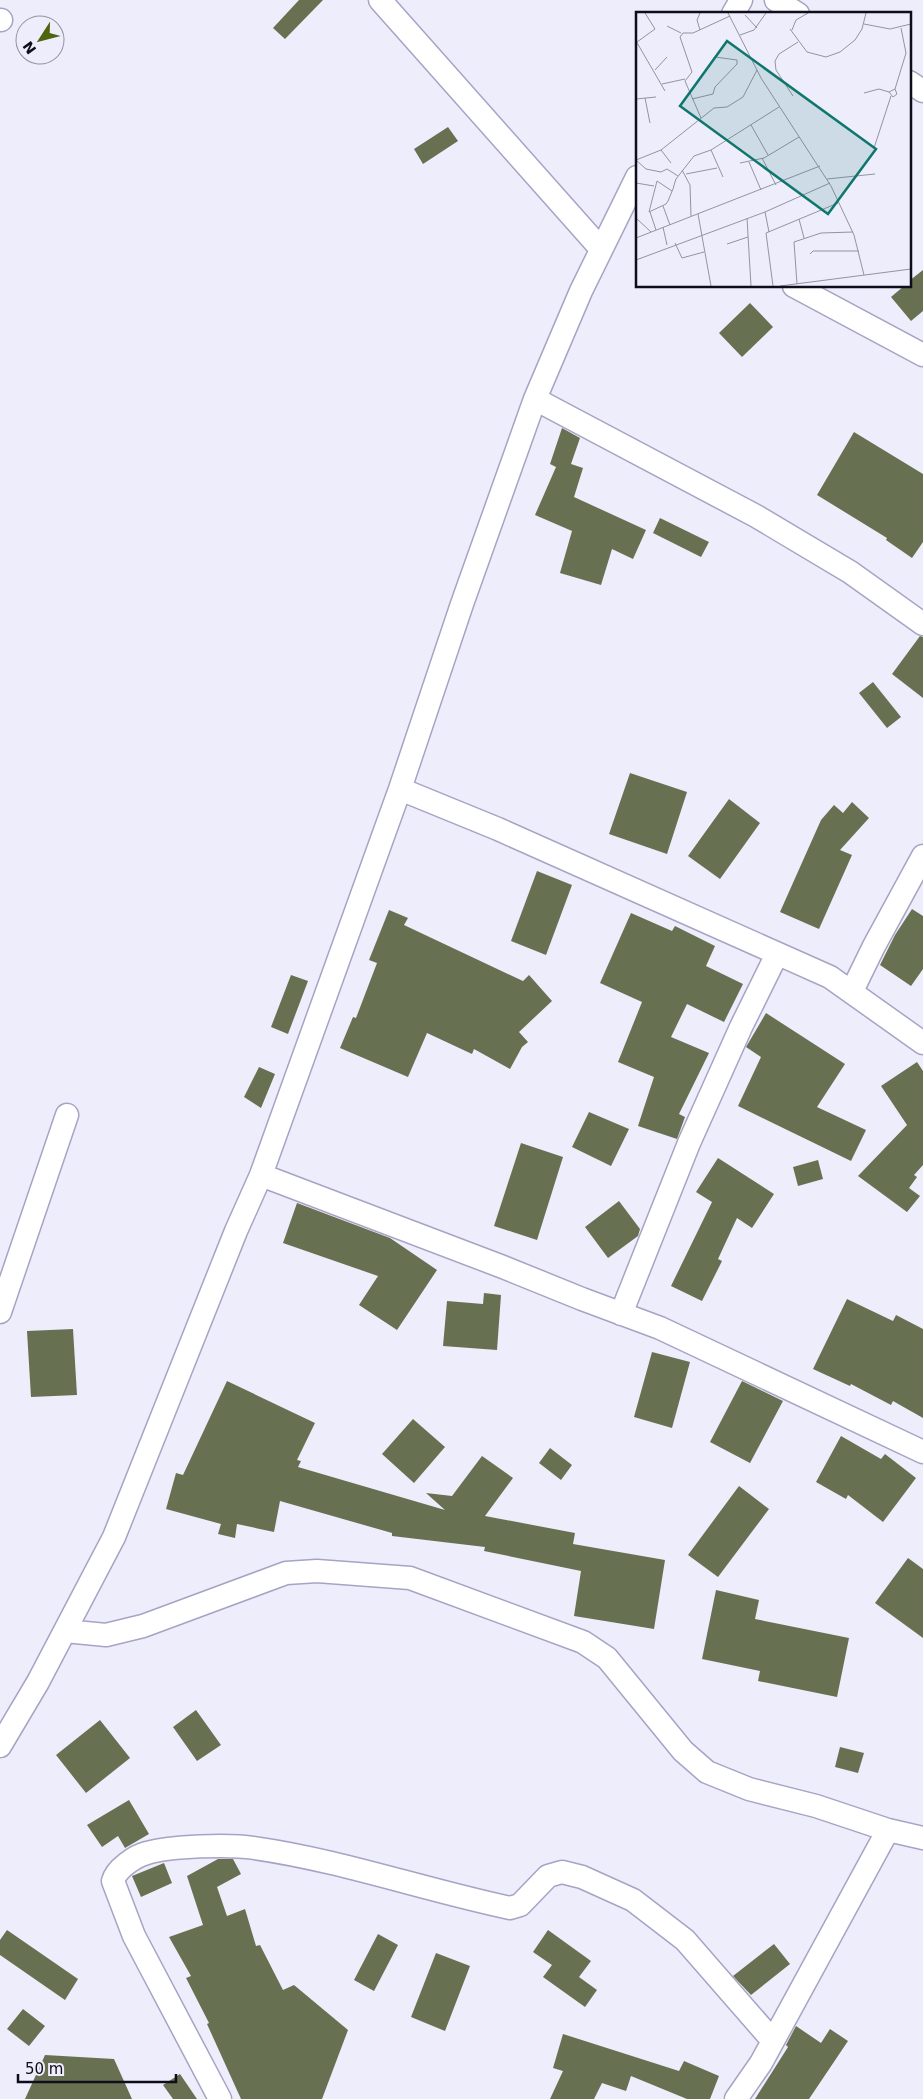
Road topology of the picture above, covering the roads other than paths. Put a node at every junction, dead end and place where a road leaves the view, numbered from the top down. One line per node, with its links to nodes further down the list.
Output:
1 (380, 0): 9 (street)
2 (741, 0): 4 (street)
3 (776, 0): 5 (street)
4 (734, 12)
5 (795, 12)
6 (910, 83): 7 (street)
7 (923, 91)
8 (634, 192): 9 (street)
9 (601, 250): 12 (street)
10 (798, 288): 11 (street)
11 (923, 355)
12 (535, 400): 13 (street); 14 (street)
13 (923, 624)
14 (400, 789): 16 (street); 20 (street)
15 (923, 856): 17 (street)
16 (777, 954): 17 (street); 22 (street)
17 (852, 991): 18 (street)
18 (923, 1044)
19 (67, 1116): 21 (street)
20 (261, 1174): 22 (street); 24 (street)
21 (0, 1312)
22 (621, 1314): 23 (street)
23 (923, 1452)
24 (65, 1631): 25 (street); 26 (street)
25 (0, 1746)
26 (888, 1830): 27 (street); 28 (street)
27 (923, 1838)
28 (773, 2041): 29 (street); 30 (street)
29 (220, 2099)
30 (736, 2099)

